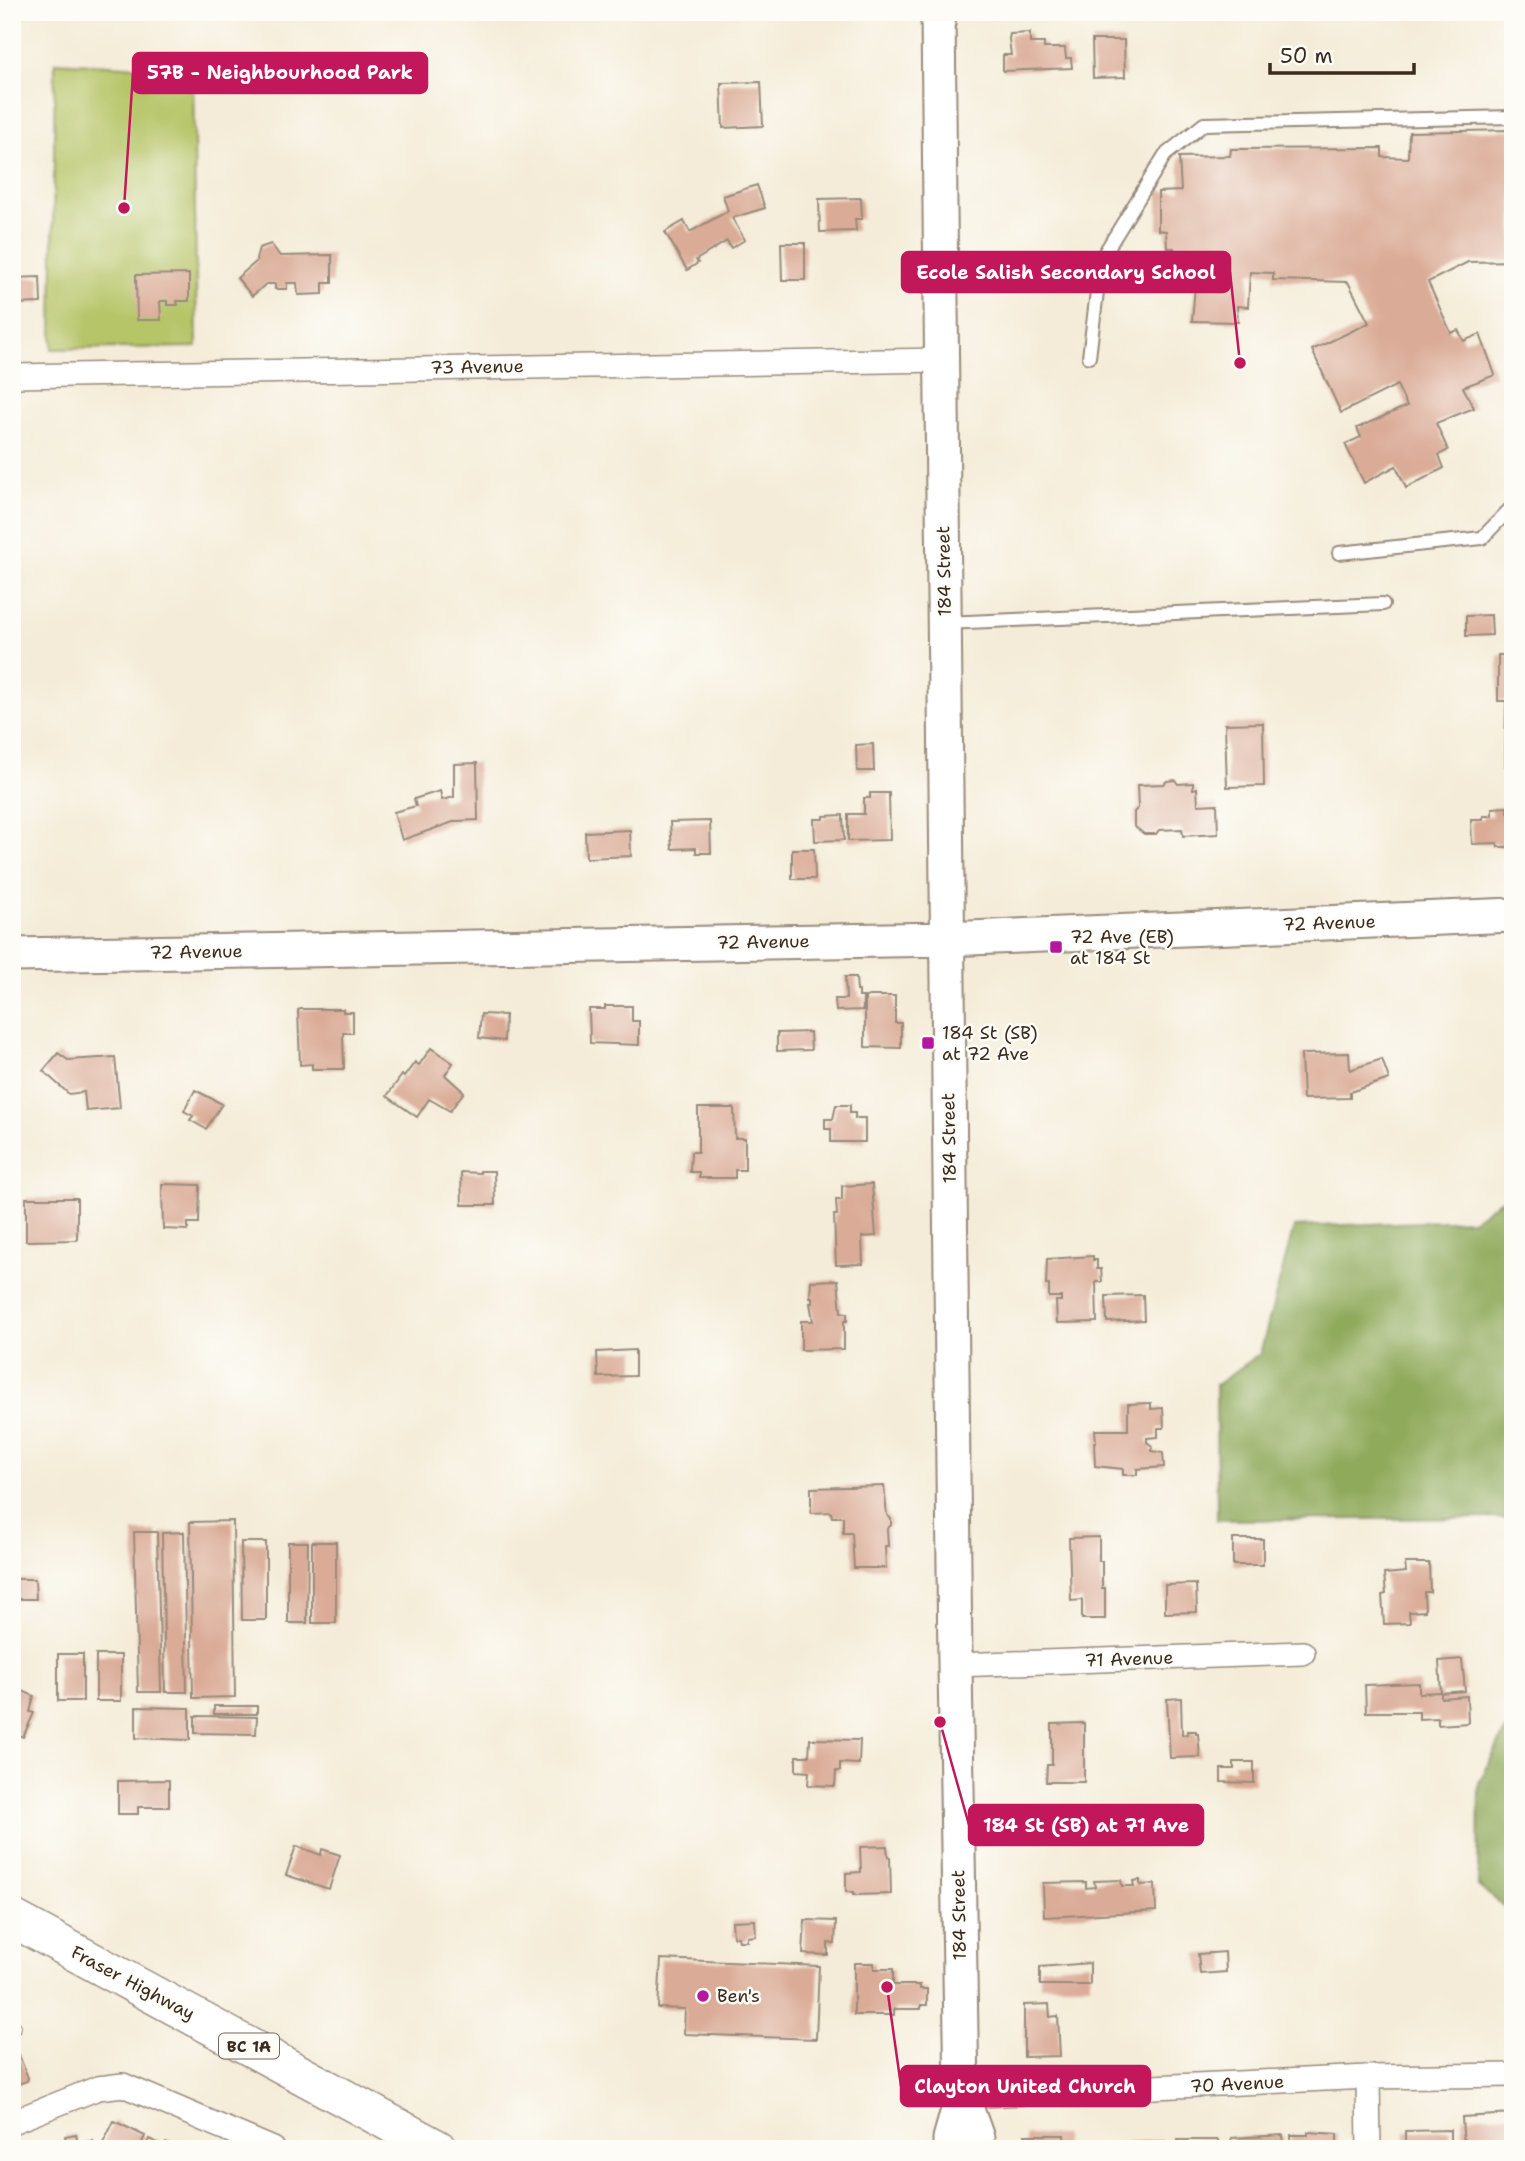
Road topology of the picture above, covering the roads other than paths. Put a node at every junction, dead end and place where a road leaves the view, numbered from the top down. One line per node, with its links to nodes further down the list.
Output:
1 (938, 12): 4 (main road, 184 Street)
2 (1513, 117): 3 (lane)
3 (1089, 357)
4 (942, 360): 5 (street, 73 Avenue); 9 (main road, 184 Street)
5 (12, 376)
6 (1513, 506): 7 (lane)
7 (1339, 553)
8 (1383, 604): 9 (lane)
9 (944, 623): 11 (main road, 184 Street)
10 (1513, 915): 11 (main road, 72 Avenue)
11 (946, 939): 12 (main road, 72 Avenue); 14 (main road, 184 Street)
12 (12, 955)
13 (1303, 1653): 14 (street, 71 Avenue)
14 (954, 1665): 18 (main road, 184 Street)
15 (12, 1918): 21 (main road, Fraser Highway / BC 1A)
16 (1513, 2075): 17 (street, 70 Avenue)
17 (1368, 2077): 18 (street, 70 Avenue); 24 (street)
18 (962, 2096): 22 (main road, 184 Street); 23 (main road, 184 Street)
19 (12, 2122): 20 (street)
20 (273, 2149)
21 (438, 2149)
22 (950, 2149)
23 (977, 2149)
24 (1370, 2149)

